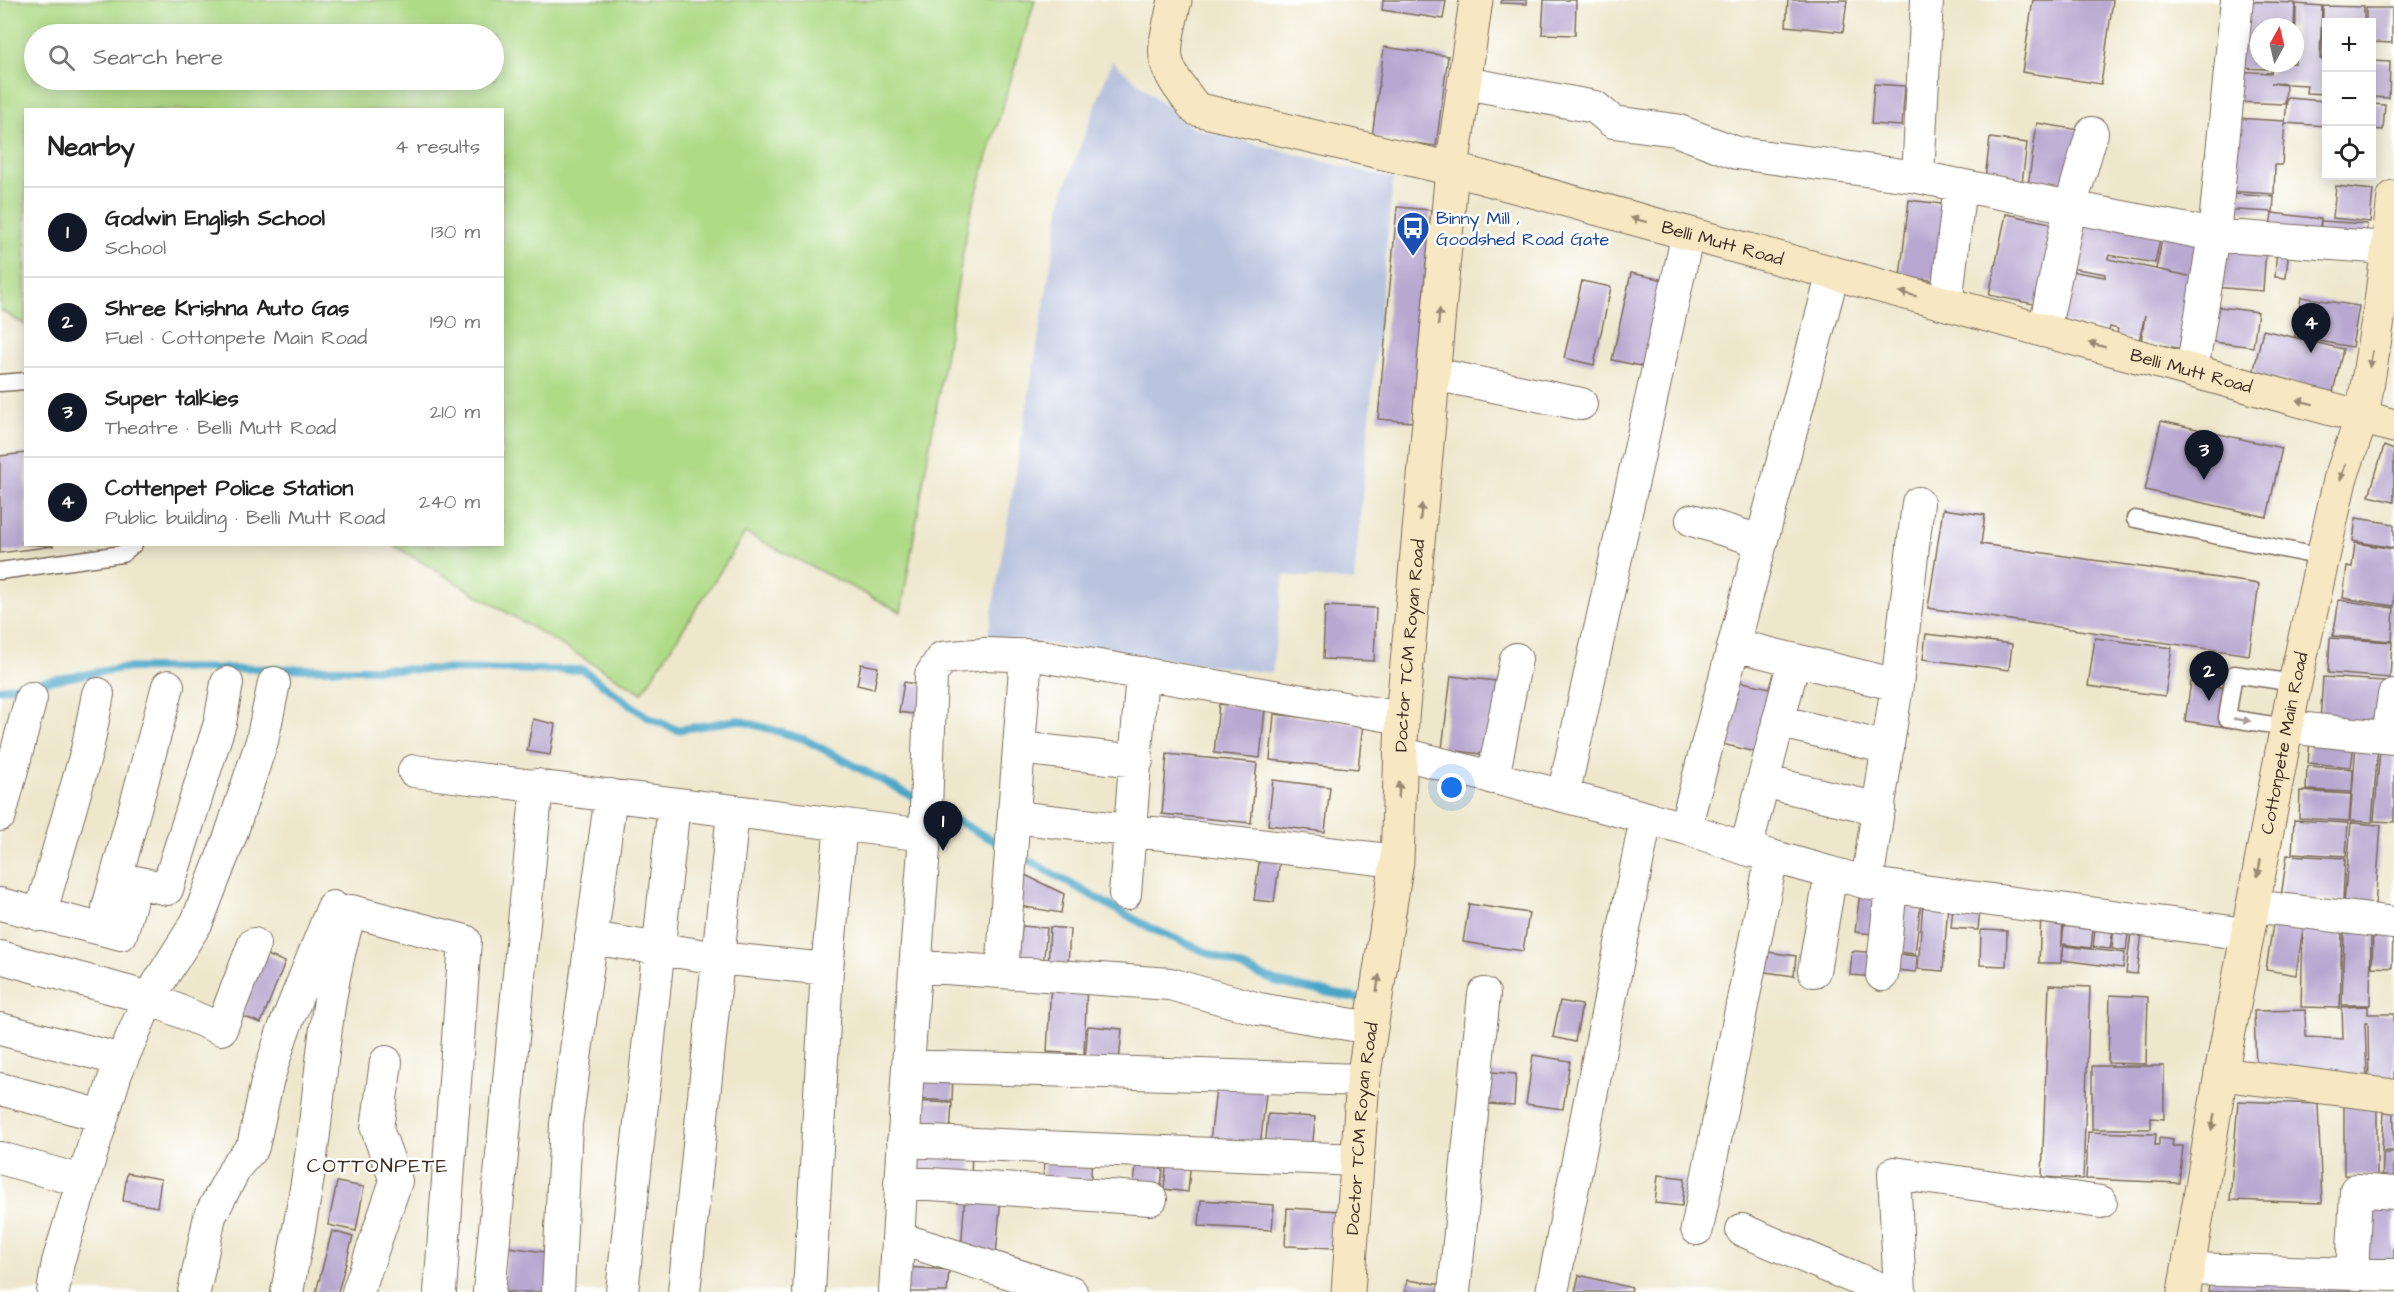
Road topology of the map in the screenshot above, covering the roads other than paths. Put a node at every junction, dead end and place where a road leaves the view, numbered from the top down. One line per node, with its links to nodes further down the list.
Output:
1 (1175, 0): 7 (main road, Belli Mutt Road)
2 (1476, 0): 5 (main road, Doctor TCM Royan Road)
3 (1928, 0): 8 (street)
4 (2237, 0): 13 (street)
5 (1465, 83): 7 (main road, Doctor TCM Royan Road); 8 (street)
6 (2092, 133): 11 (street)
7 (1452, 169): 12 (main road, Belli Mutt Road, one-way to 7); 20 (main road, Doctor TCM Royan Road, one-way to 7)
8 (1918, 177): 9 (street)
9 (1960, 185): 11 (street); 17 (street)
10 (2394, 197): 14 (main road, Cottonpete Main Road)
11 (2070, 208): 13 (street); 18 (street)
12 (1688, 233): 15 (main road, Belli Mutt Road); 59 (street)
13 (2214, 235): 14 (street); 19 (street)
14 (2386, 248): 16 (main road, Cottonpete Main Road)
15 (1833, 273): 17 (main road, Belli Mutt Road, one-way to 15); 29 (street)
16 (2388, 303): 24 (main road, Cottonpete Main Road, one-way to 24)
17 (1946, 304): 18 (main road, Belli Mutt Road)
18 (2044, 331): 19 (main road, Belli Mutt Road, one-way to 18)
19 (2192, 371): 24 (main road, Belli Mutt Road, one-way to 19)
20 (1434, 374): 23 (street); 46 (main road, Doctor TCM Royan Road, one-way to 20)
21 (24, 381): 22 (lane)
22 (0, 383)
23 (1581, 404)
24 (2362, 417): 25 (main road, Belli Mutt Road); 31 (main road, Cottonpete Main Road, one-way to 31)
25 (2394, 426)
26 (1918, 503): 41 (street)
27 (2135, 519): 31 (lane)
28 (1692, 520): 29 (street)
29 (1761, 541): 33 (street)
30 (132, 546): 32 (lane)
31 (2322, 557): 40 (main road, Cottonpete Main Road)
32 (0, 571)
33 (1734, 645): 36 (street); 67 (street)
34 (1026, 655): 37 (street); 50 (street); 64 (street)
35 (1516, 659): 55 (street)
36 (1794, 660): 41 (street); 47 (street)
37 (1142, 673): 46 (street); 53 (street)
38 (226, 683): 80 (street)
39 (274, 683): 92 (street)
40 (2295, 683): 48 (main road, Cottonpete Main Road); 48 (lane, one-way to 48)
41 (1897, 685): 51 (street)
42 (168, 686): 80 (street)
43 (98, 694): 77 (street)
44 (2394, 695): 49 (street)
45 (31, 698): 63 (street)
46 (1402, 718): 52 (main road, Doctor TCM Royan Road)
47 (1778, 721): 51 (street); 56 (street)
48 (2286, 727): 49 (street); 78 (main road, Cottonpete Main Road, one-way to 78)
49 (2391, 738)
50 (1019, 748): 53 (street); 69 (street)
51 (1888, 748): 61 (street)
52 (1400, 753): 55 (street); 71 (main road, Doctor TCM Royan Road, one-way to 52)
53 (1137, 761): 68 (street)
54 (414, 771): 57 (street)
55 (1493, 778): 59 (street)
56 (1763, 781): 61 (street); 70 (street)
57 (537, 785): 58 (street); 122 (street)
58 (611, 795): 60 (street); 81 (street)
59 (1563, 796): 65 (street)
60 (674, 804): 62 (street); 83 (street)
61 (1879, 809): 73 (street)
62 (733, 812): 66 (street); 85 (street)
63 (0, 815)
64 (926, 816): 66 (street); 86 (street)
65 (1646, 818): 67 (street); 131 (street)
66 (841, 824): 87 (street)
67 (1685, 828): 70 (street)
68 (1132, 831): 69 (street); 71 (street); 74 (street)
69 (1012, 839): 89 (street)
70 (1759, 852): 72 (street); 111 (street)
71 (1397, 861): 93 (main road, Doctor TCM Royan Road, one-way to 71)
72 (1831, 873): 73 (street); 88 (street)
73 (1879, 885): 78 (street); 90 (street)
74 (1125, 894)
75 (336, 901): 118 (street)
76 (0, 904): 77 (street)
77 (40, 915): 80 (street)
78 (2250, 920): 79 (street); 98 (main road, Cottonpete Main Road)
79 (2394, 923)
80 (102, 930)
81 (591, 938): 83 (street); 123 (street)
82 (254, 944): 92 (street)
83 (658, 950): 85 (street); 124 (street)
84 (0, 957): 92 (street)
85 (718, 958): 87 (street); 125 (street)
86 (917, 966): 89 (street); 97 (street)
87 (827, 969): 126 (street)
88 (1814, 971)
89 (1002, 972): 93 (street)
90 (1882, 975)
91 (1484, 994): 130 (street)
92 (149, 998): 95 (street)
93 (1371, 1028): 99 (main road, Doctor TCM Royan Road)
94 (0, 1029): 95 (street)
95 (122, 1060): 102 (street)
96 (386, 1062): 120 (street)
97 (908, 1066): 99 (street); 103 (street)
98 (2221, 1074): 101 (main road); 116 (main road, Cottonpete Main Road, one-way to 116)
99 (1363, 1080): 105 (main road, Doctor TCM Royan Road)
100 (0, 1089): 102 (street)
101 (2394, 1096)
102 (103, 1116): 106 (street)
103 (903, 1141): 105 (street); 107 (street)
104 (0, 1158): 106 (street)
105 (1358, 1160): 129 (main road, Doctor TCM Royan Road)
106 (82, 1181): 117 (street)
107 (900, 1182): 109 (street); 113 (street)
108 (2394, 1193): 114 (street)
109 (1151, 1199)
110 (2101, 1202): 133 (street)
111 (1697, 1229)
112 (1742, 1230): 132 (street)
113 (898, 1238): 127 (street); 128 (street)
114 (2352, 1275): 115 (street); 116 (street)
115 (2394, 1275)
116 (2186, 1280)
117 (53, 1292)
118 (194, 1292)
119 (287, 1292): 121 (street)
120 (358, 1292)
121 (440, 1292)
122 (489, 1292)
123 (558, 1292)
124 (622, 1292)
125 (684, 1292)
126 (809, 1292)
127 (895, 1292)
128 (1071, 1292)
129 (1348, 1292)
130 (1454, 1292)
131 (1552, 1292)
132 (1888, 1292)
133 (1900, 1292)

